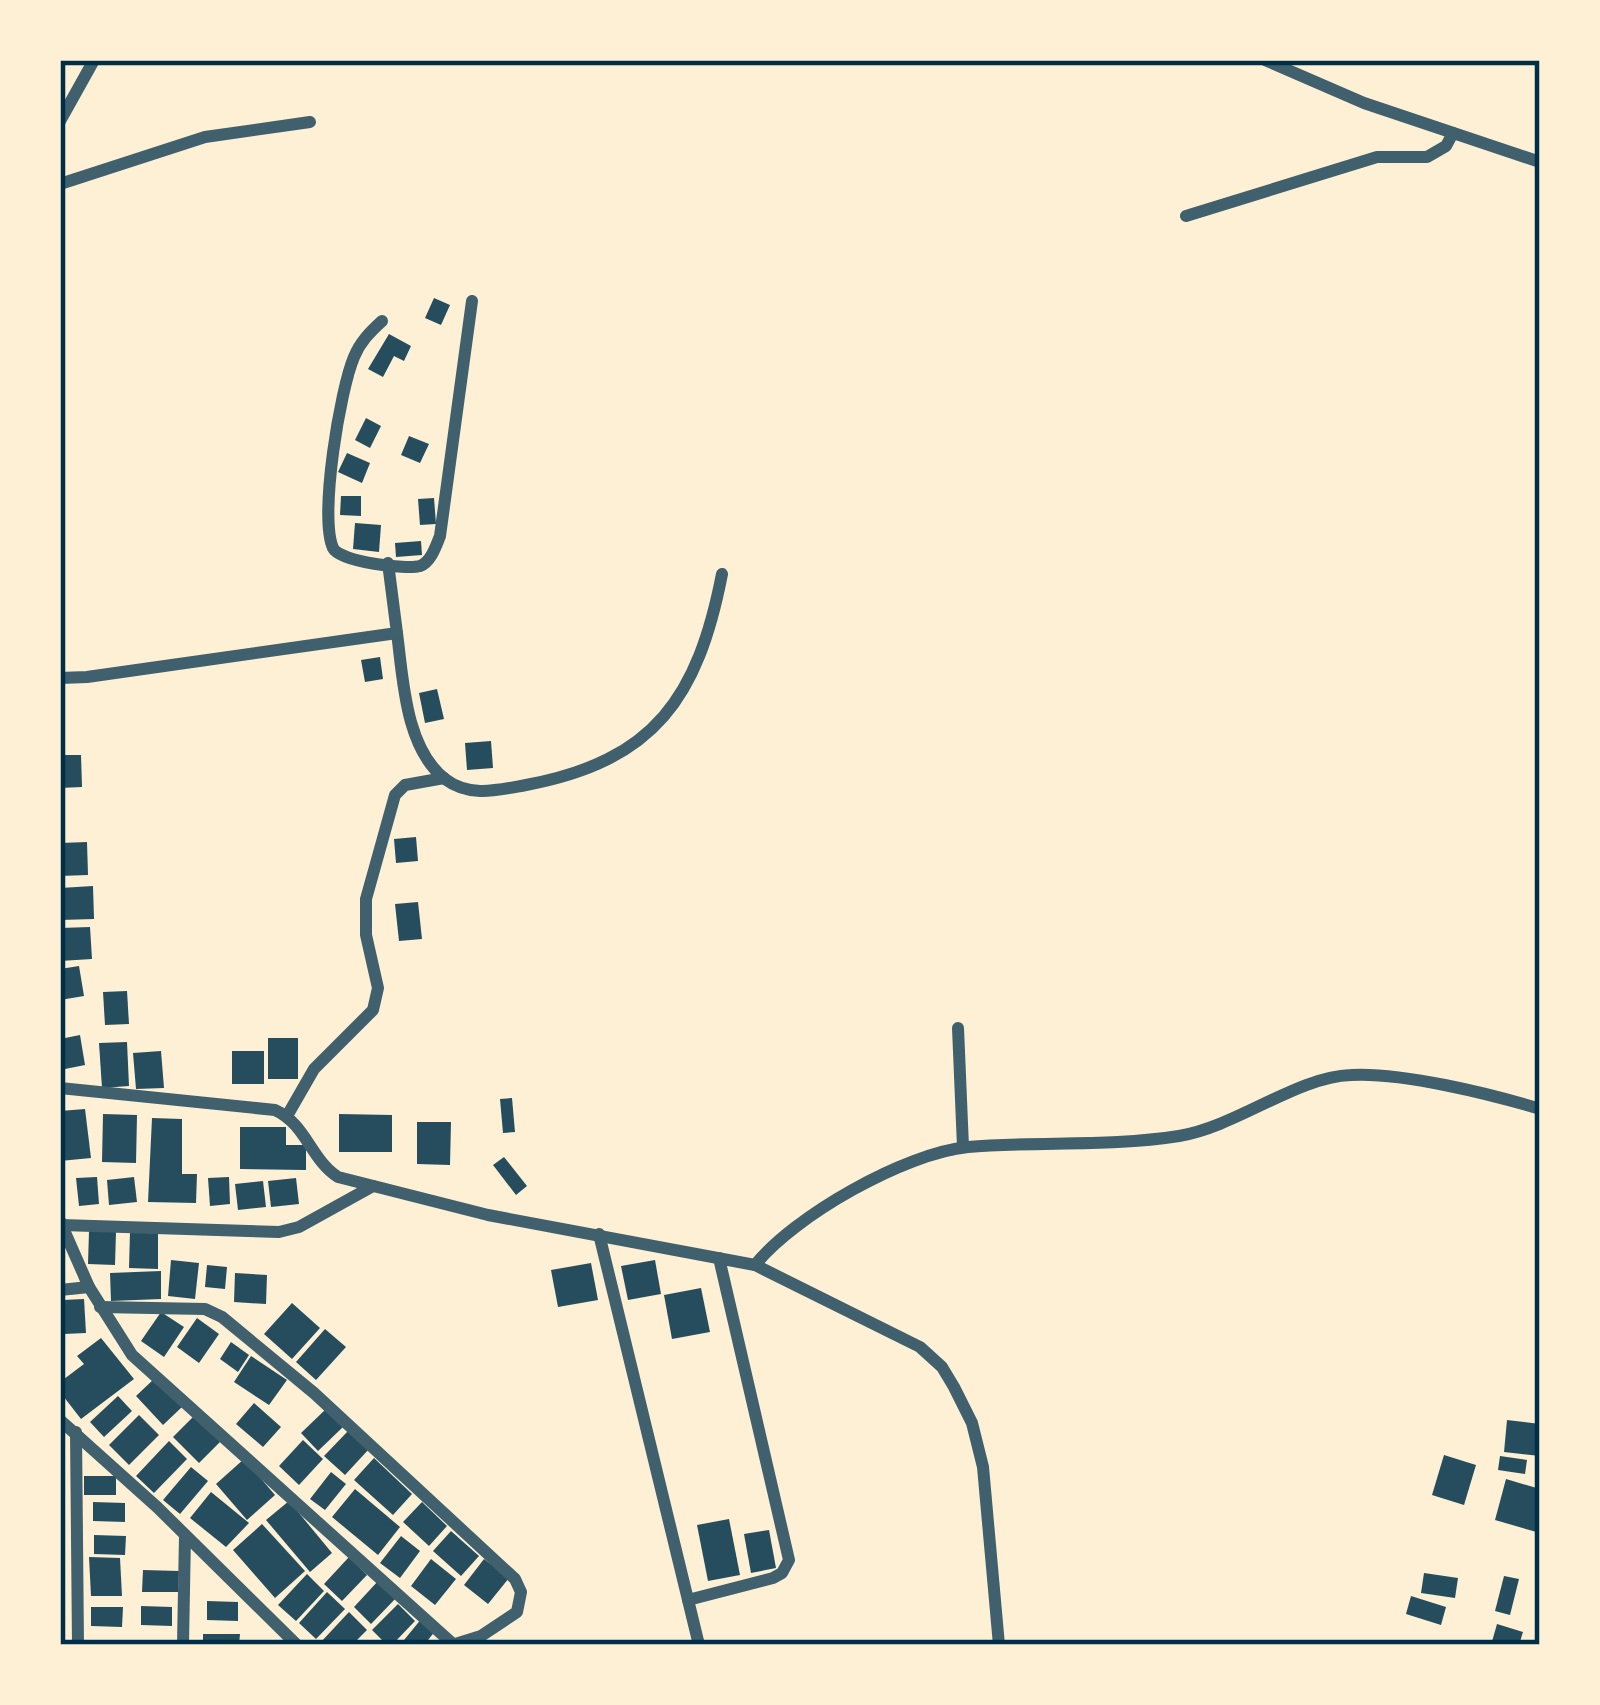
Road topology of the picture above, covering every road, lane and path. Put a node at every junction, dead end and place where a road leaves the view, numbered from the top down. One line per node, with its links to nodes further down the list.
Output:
1 (94, 60): 3 (street)
2 (1265, 60): 5 (street)
3 (60, 121)
4 (310, 122): 7 (street)
5 (1453, 134): 6 (street); 8 (street)
6 (1540, 162)
7 (60, 184)
8 (1186, 216)
9 (472, 301): 11 (street)
10 (382, 321): 11 (street)
11 (388, 563): 13 (street)
12 (722, 574): 15 (street)
13 (397, 633): 14 (street); 15 (street)
14 (60, 677)
15 (444, 778): 20 (street)
16 (958, 1028): 21 (street)
17 (60, 1088): 20 (street)
18 (1540, 1089): 19 (street)
19 (1534, 1107): 21 (street)
20 (286, 1116): 22 (street)
21 (963, 1147): 26 (street)
22 (374, 1186): 23 (street); 24 (street)
23 (61, 1223): 27 (street)
24 (598, 1234): 25 (street); 33 (street)
25 (719, 1258): 26 (street); 33 (street)
26 (755, 1265): 39 (street)
27 (89, 1287): 28 (street); 29 (street)
28 (60, 1290)
29 (100, 1307): 37 (street); 37 (street)
30 (60, 1420): 31 (street)
31 (76, 1432): 32 (street); 34 (street)
32 (184, 1535): 35 (street); 36 (street)
33 (688, 1600): 38 (street)
34 (78, 1645)
35 (183, 1645)
36 (297, 1645)
37 (453, 1645)
38 (699, 1645)
39 (999, 1645)

